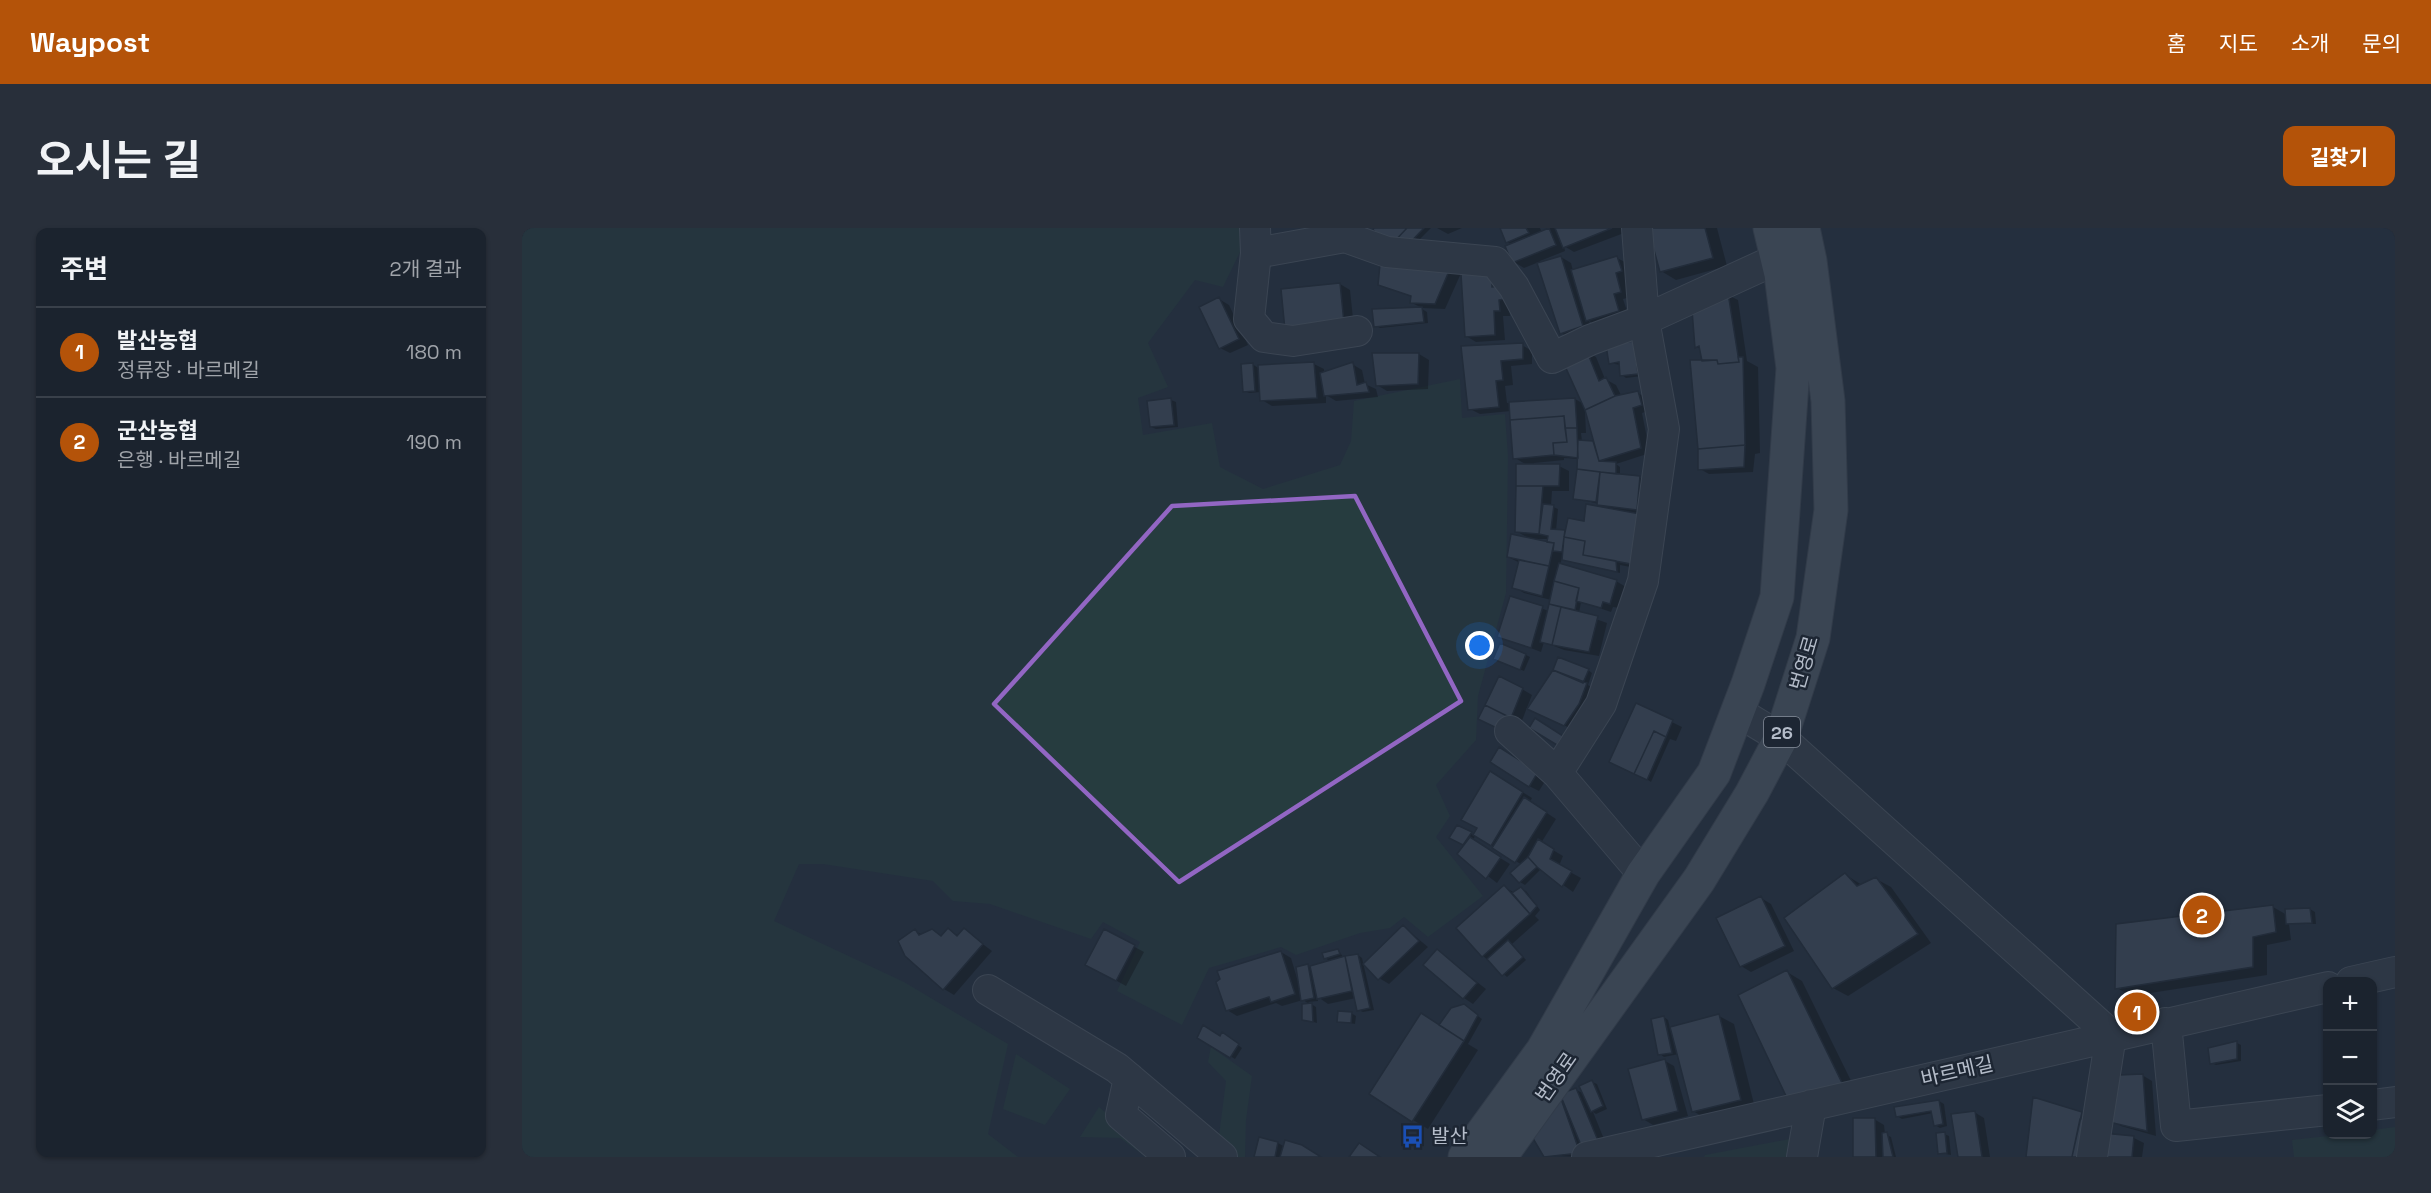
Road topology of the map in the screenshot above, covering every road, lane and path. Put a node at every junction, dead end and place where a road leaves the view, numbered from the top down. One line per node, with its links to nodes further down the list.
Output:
1 (1636, 228): 6 (street)
2 (1770, 228): 5 (main road, 번영로 / 26)
3 (1803, 228): 10 (main road, 번영로 / 26)
4 (1256, 240): 6 (street); 7 (street)
5 (1778, 259): 6 (street); 8 (main road, 번영로 / 26)
6 (1644, 320): 11 (street)
7 (1357, 331)
8 (1738, 712): 10 (street); 12 (main road, 번영로 / 26)
9 (1510, 731): 11 (street)
10 (1780, 738): 18 (street); 27 (main road, 번영로 / 26)
11 (1557, 773): 12 (street)
12 (1643, 874): 26 (main road, 번영로 / 26)
13 (2395, 972): 14 (street)
14 (2371, 977)
15 (2323, 988): 17 (street, 바르메길)
16 (988, 990): 19 (street)
17 (2166, 1023): 18 (street, 바르메길); 23 (street)
18 (2111, 1035): 22 (street, 바르메길); 30 (street)
19 (1129, 1078): 24 (street); 25 (street)
20 (2395, 1102): 21 (street)
21 (2377, 1104)
22 (1811, 1105): 28 (street, 바르메길); 29 (street)
23 (2323, 1111)
24 (1170, 1157)
25 (1222, 1157)
26 (1465, 1157)
27 (1500, 1157)
28 (1587, 1157)
29 (1802, 1157)
30 (2092, 1157)

